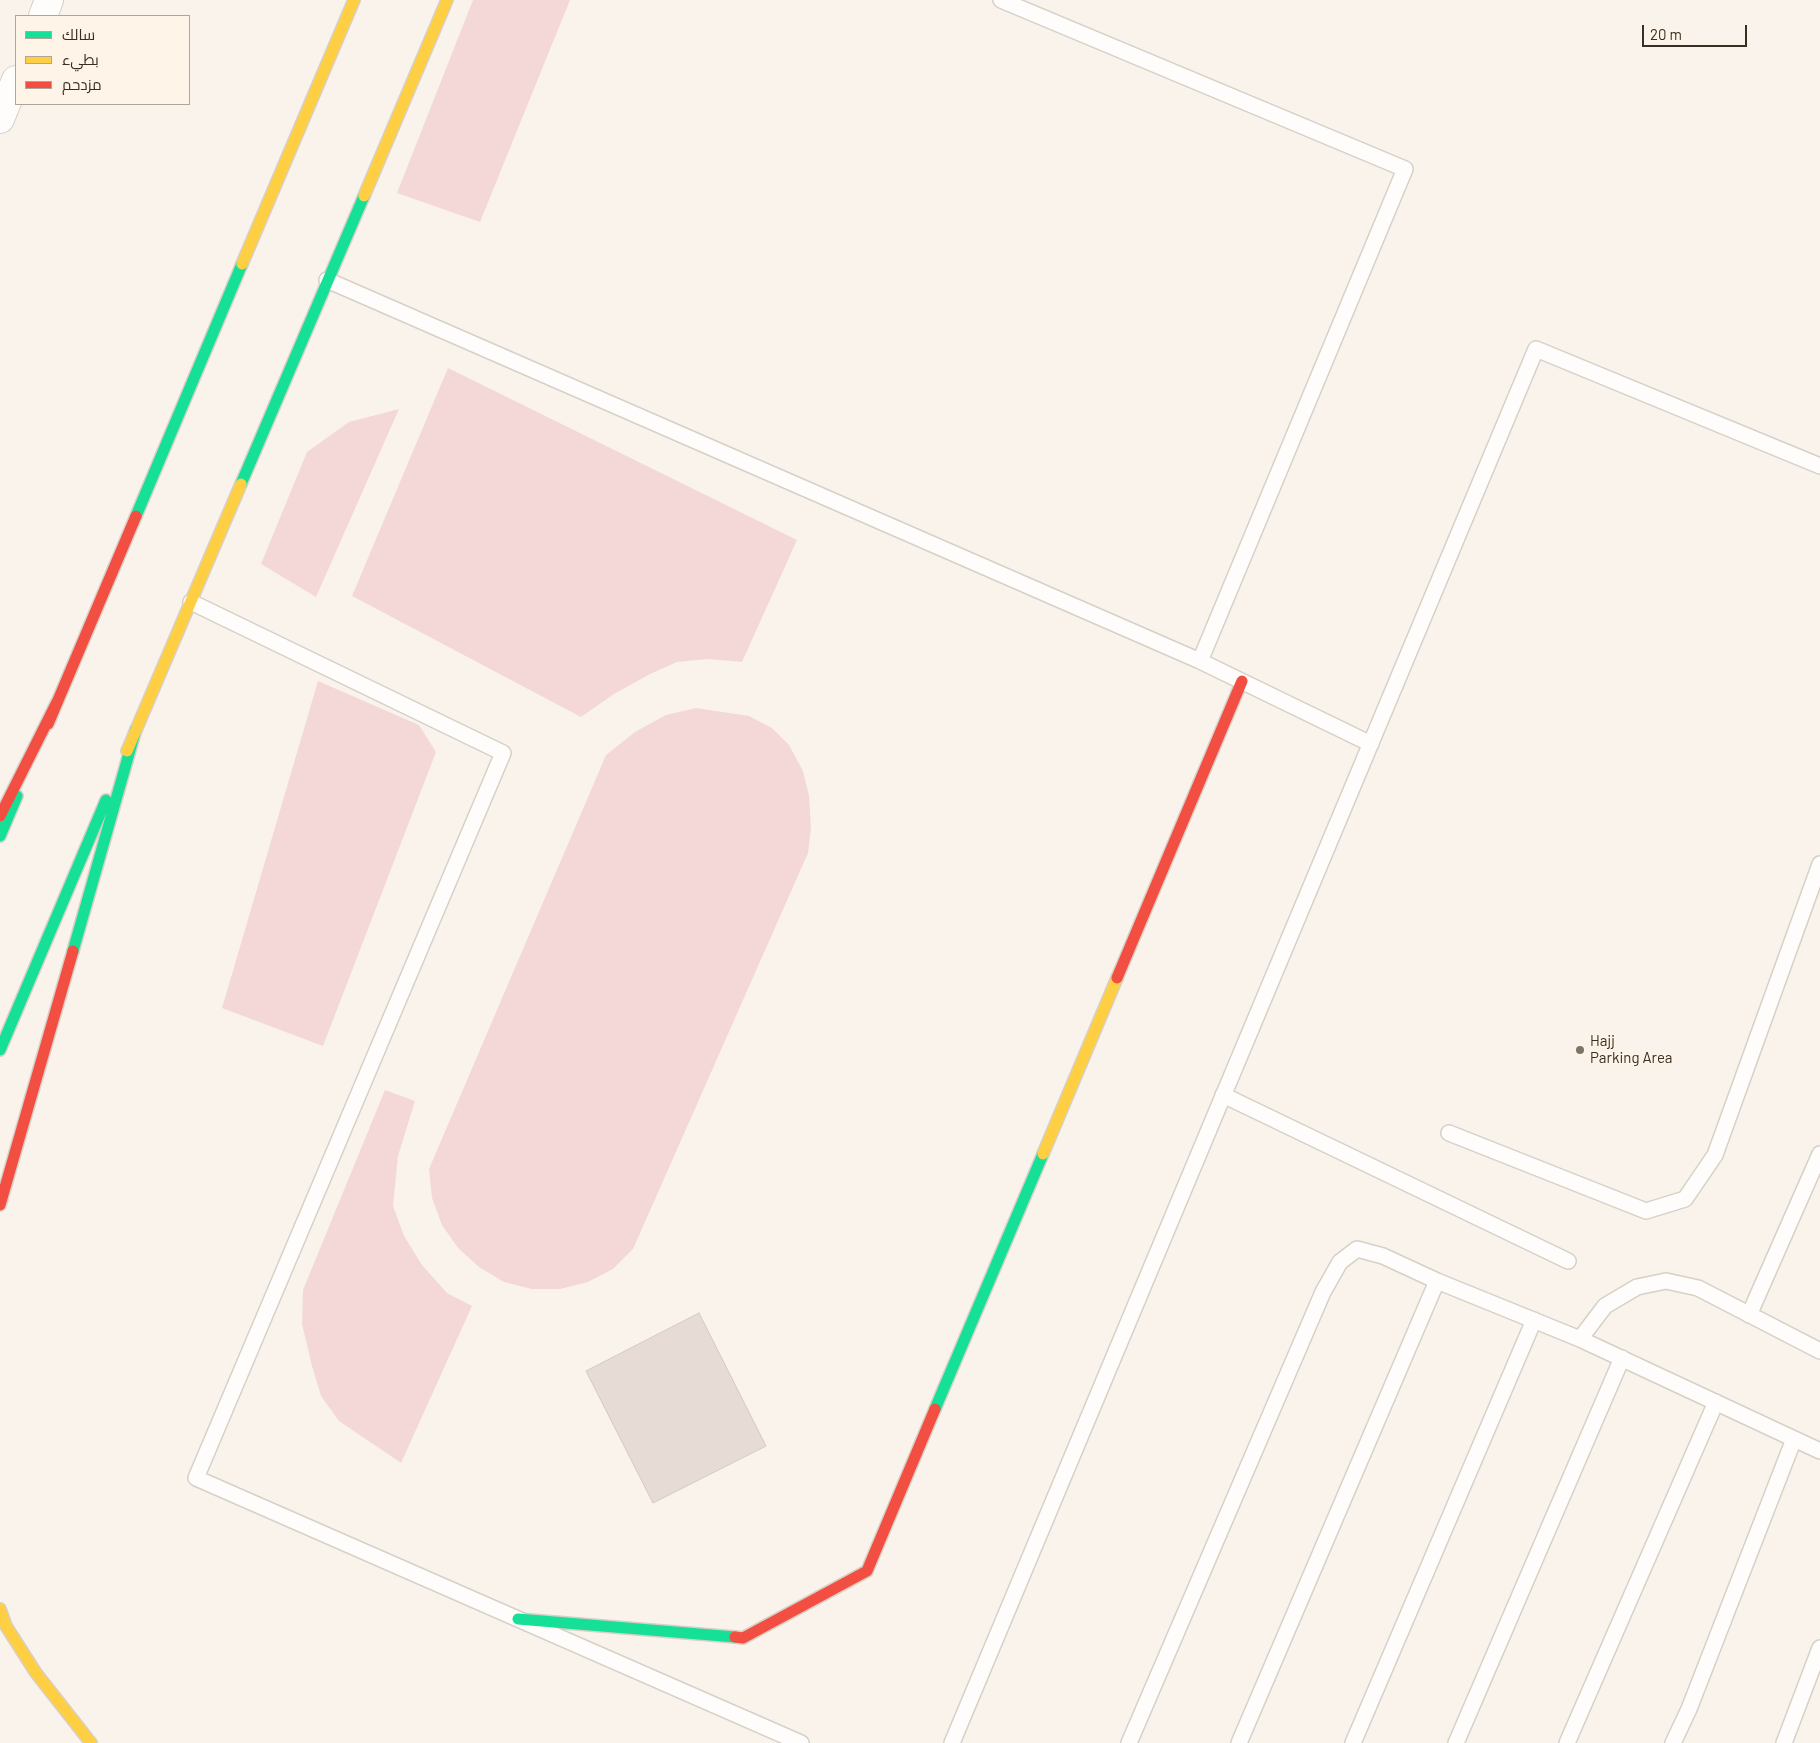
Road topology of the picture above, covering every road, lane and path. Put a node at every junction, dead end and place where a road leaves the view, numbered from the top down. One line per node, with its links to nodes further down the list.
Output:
1 (49, 0): 5 (street)
2 (354, 0): 13 (main road)
3 (447, 0): 8 (main road)
4 (1001, 0): 11 (lane)
5 (42, 15)
6 (15, 82): 7 (street)
7 (0, 119)
8 (327, 280): 10 (main road); 11 (lane)
9 (1820, 466): 15 (lane)
10 (191, 602): 14 (main road); 35 (lane)
11 (1200, 660): 12 (lane)
12 (1242, 681): 15 (lane); 35 (main road)
13 (57, 702): 16 (main road); 17 (main road)
14 (136, 729): 19 (main road); 23 (main road)
15 (1371, 744): 20 (lane)
16 (0, 816)
17 (0, 836)
18 (1820, 864): 21 (lane)
19 (0, 1050)
20 (1223, 1095): 24 (lane); 39 (lane)
21 (1449, 1133)
22 (1820, 1154): 26 (lane)
23 (0, 1205)
24 (1568, 1261)
25 (1437, 1281): 27 (lane); 40 (lane); 41 (lane)
26 (1749, 1315): 28 (lane); 29 (lane)
27 (1534, 1320): 28 (lane); 42 (lane)
28 (1580, 1339): 30 (lane)
29 (1820, 1351)
30 (1622, 1358): 31 (lane); 43 (lane)
31 (1716, 1402): 32 (lane); 44 (lane)
32 (1794, 1439): 33 (lane); 45 (lane)
33 (1820, 1451)
34 (0, 1610): 37 (main road)
35 (518, 1619): 38 (lane)
36 (1820, 1648): 46 (lane)
37 (91, 1743)
38 (801, 1743)
39 (952, 1743)
40 (1129, 1743)
41 (1239, 1743)
42 (1353, 1743)
43 (1456, 1743)
44 (1567, 1743)
45 (1673, 1743)
46 (1784, 1743)

